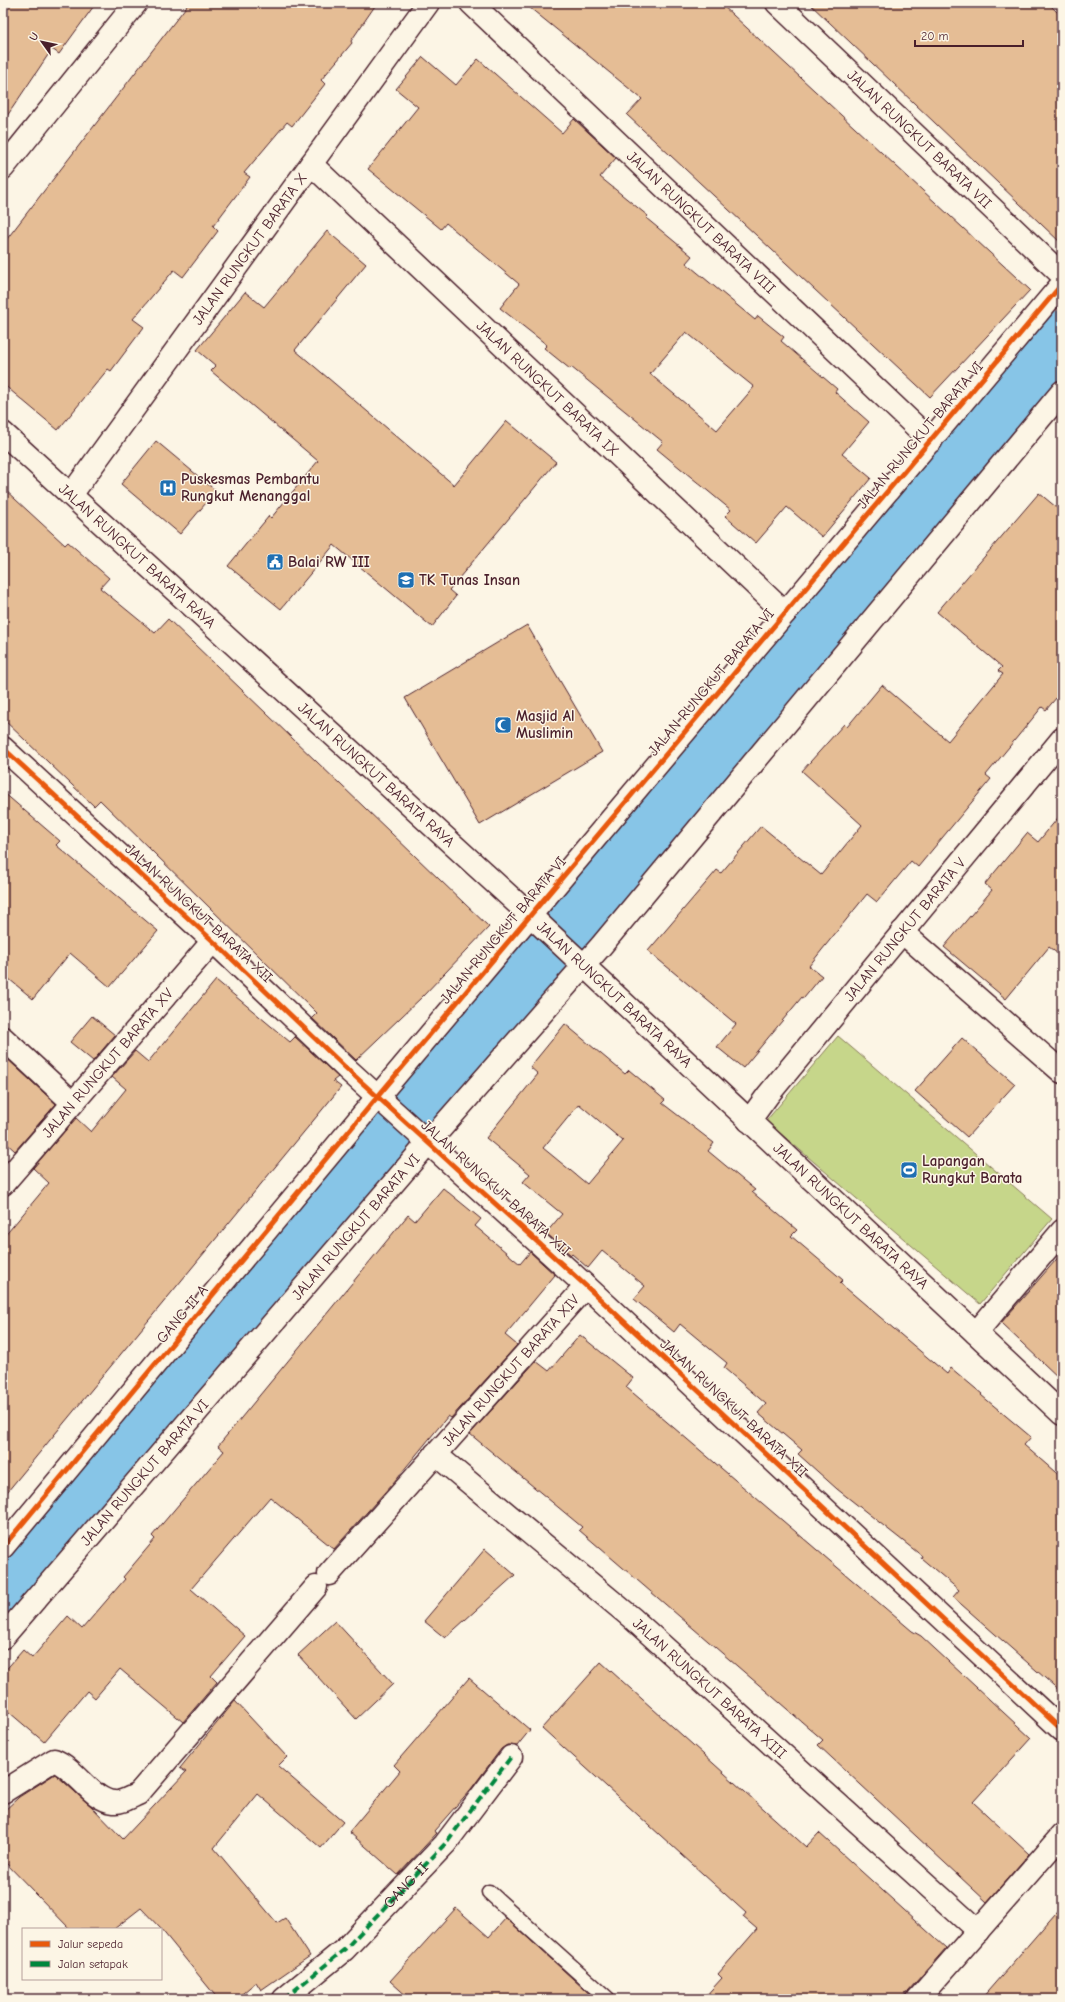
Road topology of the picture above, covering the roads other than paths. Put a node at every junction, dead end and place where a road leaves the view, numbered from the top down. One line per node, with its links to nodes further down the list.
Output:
1 (136, 3): 6 (street)
2 (428, 3): 5 (street, JALAN RUNGKUT BARATA X)
3 (471, 3): 11 (street, JALAN RUNGKUT BARATA VIII)
4 (777, 3): 7 (street, JALAN RUNGKUT BARATA VII)
5 (311, 164): 12 (street, JALAN RUNGKUT BARATA X); 13 (street, JALAN RUNGKUT BARATA IX)
6 (3, 168)
7 (1062, 275)
8 (1062, 284): 11 (street, JALAN RUNGKUT BARATA VI)
9 (1062, 392): 19 (street, JALAN RUNGKUT BARATA VI)
10 (3, 434): 12 (street, JALAN RUNGKUT BARATA RAYA)
11 (931, 441): 13 (street, JALAN RUNGKUT BARATA VI)
12 (71, 495): 16 (street, JALAN RUNGKUT BARATA RAYA)
13 (785, 613): 16 (street, JALAN RUNGKUT BARATA VI)
14 (1062, 739): 17 (street, JALAN RUNGKUT BARATA V)
15 (3, 748): 18 (street, JALAN RUNGKUT BARATA XII)
16 (535, 920): 19 (street, JALAN RUNGKUT BARATA RAYA); 22 (street, JALAN RUNGKUT BARATA VI)
17 (902, 932): 21 (street); 24 (street, JALAN RUNGKUT BARATA V)
18 (213, 941): 22 (street, JALAN RUNGKUT BARATA XII); 23 (street, JALAN RUNGKUT BARATA XV)
19 (579, 961): 24 (street, JALAN RUNGKUT BARATA RAYA); 25 (street, JALAN RUNGKUT BARATA VI)
20 (3, 1038): 23 (street)
21 (1062, 1072)
22 (384, 1100): 25 (street, JALAN RUNGKUT BARATA XII); 32 (street, GANG II A)
23 (73, 1103): 26 (street, JALAN RUNGKUT BARATA XV)
24 (750, 1121): 29 (street, JALAN RUNGKUT BARATA RAYA)
25 (425, 1139): 28 (street, JALAN RUNGKUT BARATA XII); 33 (street, JALAN RUNGKUT BARATA VI)
26 (3, 1184)
27 (1062, 1231): 29 (street)
28 (586, 1286): 31 (street, JALAN RUNGKUT BARATA XIV); 34 (street, JALAN RUNGKUT BARATA XII)
29 (976, 1333): 30 (street, JALAN RUNGKUT BARATA RAYA)
30 (1062, 1414)
31 (435, 1454): 36 (street, JALAN RUNGKUT BARATA XIV); 39 (street, JALAN RUNGKUT BARATA XIII)
32 (3, 1547)
33 (3, 1637)
34 (1062, 1730)
35 (511, 1757): 40 (street, GANG II)
36 (3, 1792)
37 (1062, 1835): 39 (street)
38 (489, 1892): 41 (lane)
39 (978, 1931): 42 (street)
40 (284, 1999)
41 (608, 1999)
42 (918, 1999)

